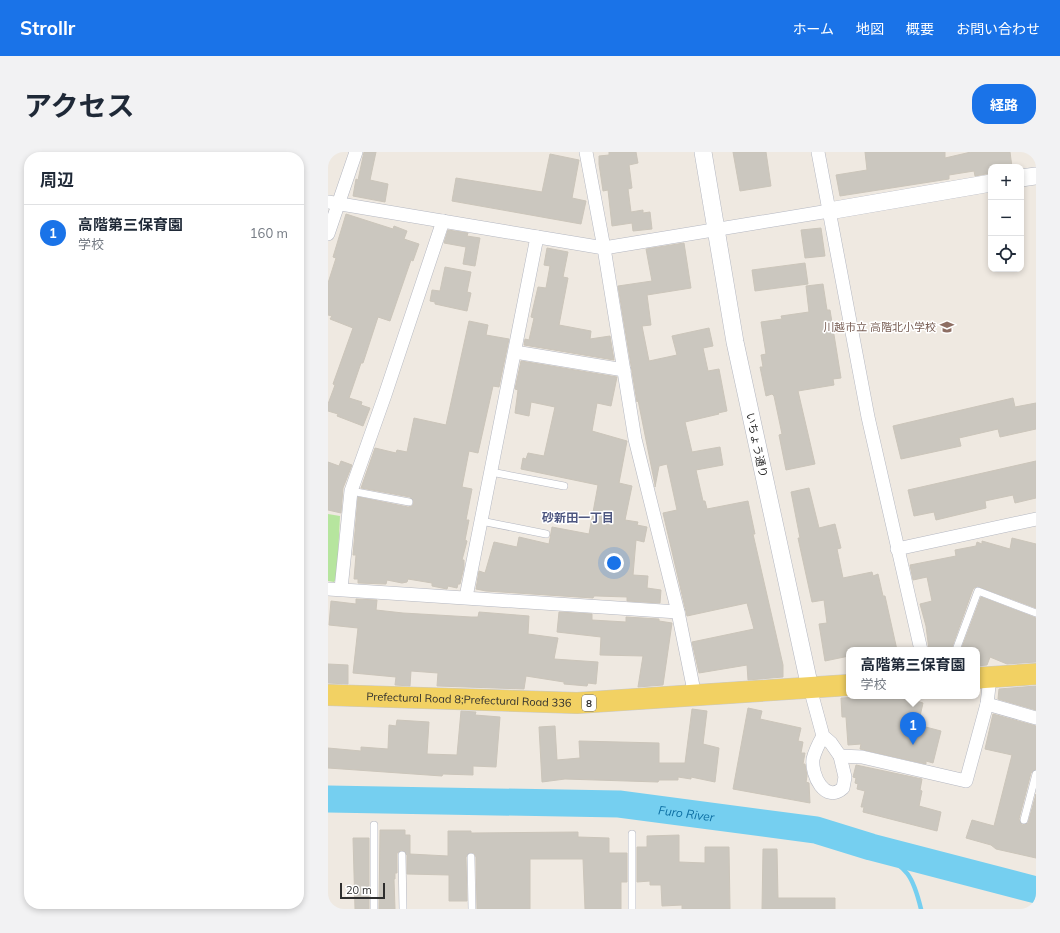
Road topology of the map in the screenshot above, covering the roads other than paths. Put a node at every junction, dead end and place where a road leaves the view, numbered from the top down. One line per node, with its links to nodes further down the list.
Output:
1 (356, 152): 8 (street)
2 (586, 152): 14 (street)
3 (703, 152): 11 (street, いちょう通り)
4 (818, 152): 9 (street)
5 (1036, 176): 6 (street)
6 (1024, 178)
7 (988, 184): 9 (street)
8 (333, 203): 10 (street); 12 (street)
9 (829, 211): 11 (street); 24 (street)
10 (443, 221): 13 (street); 19 (street)
11 (716, 229): 14 (street); 34 (street, いちょう通り)
12 (328, 234)
13 (537, 237): 14 (street); 15 (street)
14 (604, 248): 16 (street)
15 (515, 352): 16 (street); 17 (street)
16 (624, 370): 27 (street)
17 (491, 472): 18 (lane); 22 (street)
18 (564, 486)
19 (351, 491): 20 (lane); 25 (street)
20 (409, 502)
21 (1036, 519): 24 (street)
22 (481, 521): 23 (lane); 26 (street)
23 (546, 534)
24 (897, 549): 29 (street)
25 (334, 589): 26 (street)
26 (466, 597): 27 (street)
27 (678, 612): 36 (street)
28 (1036, 613): 30 (lane)
29 (920, 647)
30 (957, 647)
31 (1036, 674): 32 (main road)
32 (984, 677): 37 (street)
33 (846, 685): 34 (main road, Prefectural Road 8;Prefectural Road 336 / 8)
34 (810, 688): 36 (main road, Prefectural Road 8;Prefectural Road 336 / 8); 39 (street, いちょう通り)
35 (328, 695): 36 (main road, Prefectural Road 8;Prefectural Road 336 / 8)
36 (695, 696)
37 (987, 704): 38 (street); 40 (street)
38 (1036, 718)
39 (823, 736): 40 (street, いちょう通り); 40 (street, いちょう通り)
40 (840, 756)
41 (1036, 774): 42 (lane)
42 (1024, 820)
43 (374, 826): 47 (lane)
44 (632, 834): 50 (lane)
45 (402, 855): 48 (lane)
46 (472, 857): 49 (lane)
47 (374, 909)
48 (403, 909)
49 (472, 909)
50 (632, 909)

